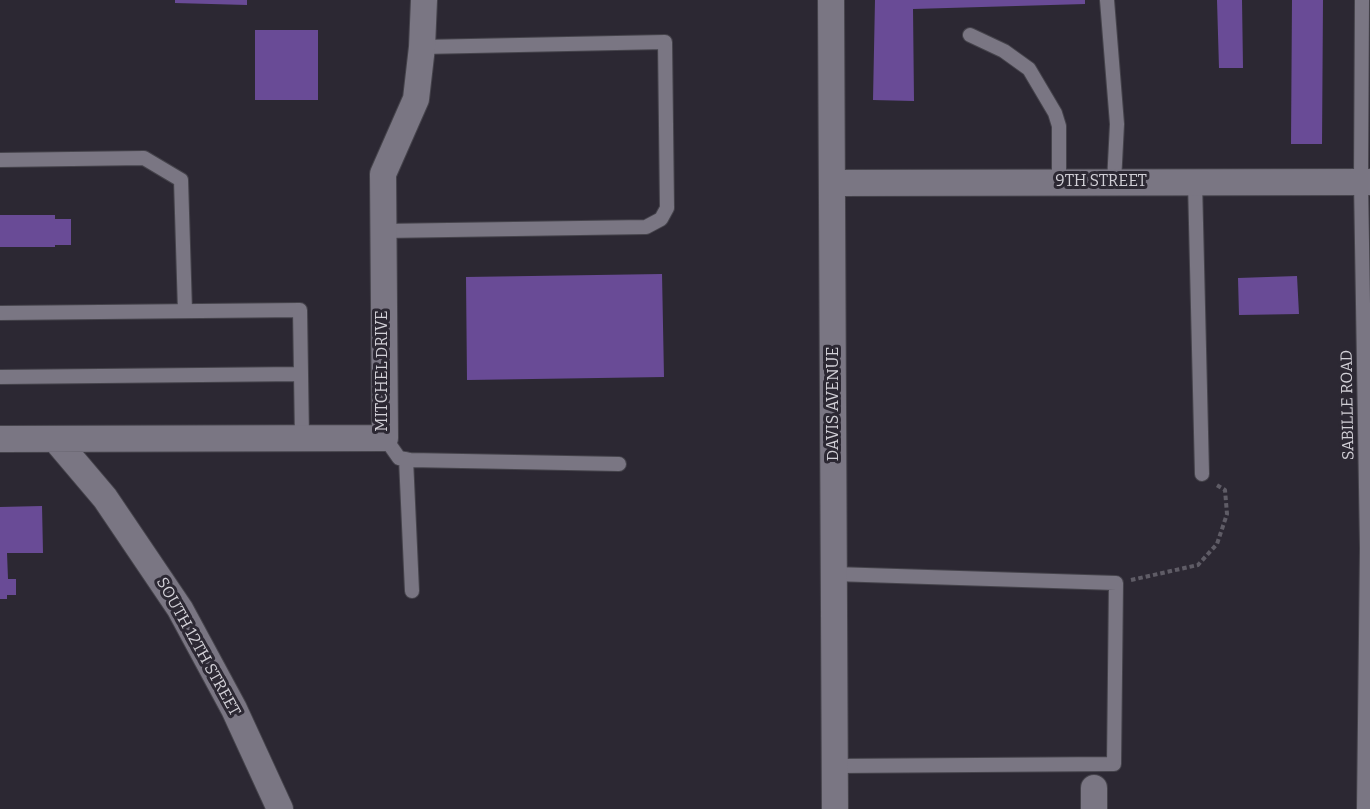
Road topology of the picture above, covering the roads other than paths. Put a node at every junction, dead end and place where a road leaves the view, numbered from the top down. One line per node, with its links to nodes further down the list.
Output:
1 (424, 0): 6 (street, MITCHEL DRIVE)
2 (831, 0): 12 (street, DAVIS AVENUE)
3 (1107, 0): 9 (lane)
4 (1362, 0): 11 (lane, SABILLE ROAD)
5 (970, 35): 8 (lane)
6 (422, 47): 13 (street, MITCHEL DRIVE); 13 (lane)
7 (0, 160): 14 (lane)
8 (1059, 182): 9 (street, 9TH STREET); 12 (street, 9TH STREET)
9 (1114, 182): 10 (street, 9TH STREET)
10 (1195, 182): 11 (street, 9TH STREET); 24 (lane)
11 (1366, 182): 30 (lane, SABILLE ROAD)
12 (833, 183): 25 (street, DAVIS AVENUE)
13 (383, 231): 19 (street, MITCHEL DRIVE)
14 (185, 311): 15 (lane); 16 (lane)
15 (0, 313)
16 (301, 374): 17 (lane); 18 (lane)
17 (0, 377)
18 (302, 438): 19 (street, MITCHEL DRIVE); 21 (street, MITCHEL DRIVE)
19 (385, 438): 22 (lane)
20 (0, 439): 21 (street, MITCHEL DRIVE)
21 (55, 439): 28 (street, SOUTH 12TH STREET)
22 (406, 459): 23 (lane); 26 (lane)
23 (620, 464)
24 (1202, 474)
25 (834, 574): 27 (street, DAVIS AVENUE); 27 (lane)
26 (412, 591)
27 (835, 766): 29 (street, DAVIS AVENUE)
28 (280, 809)
29 (835, 809)
30 (1364, 809)

